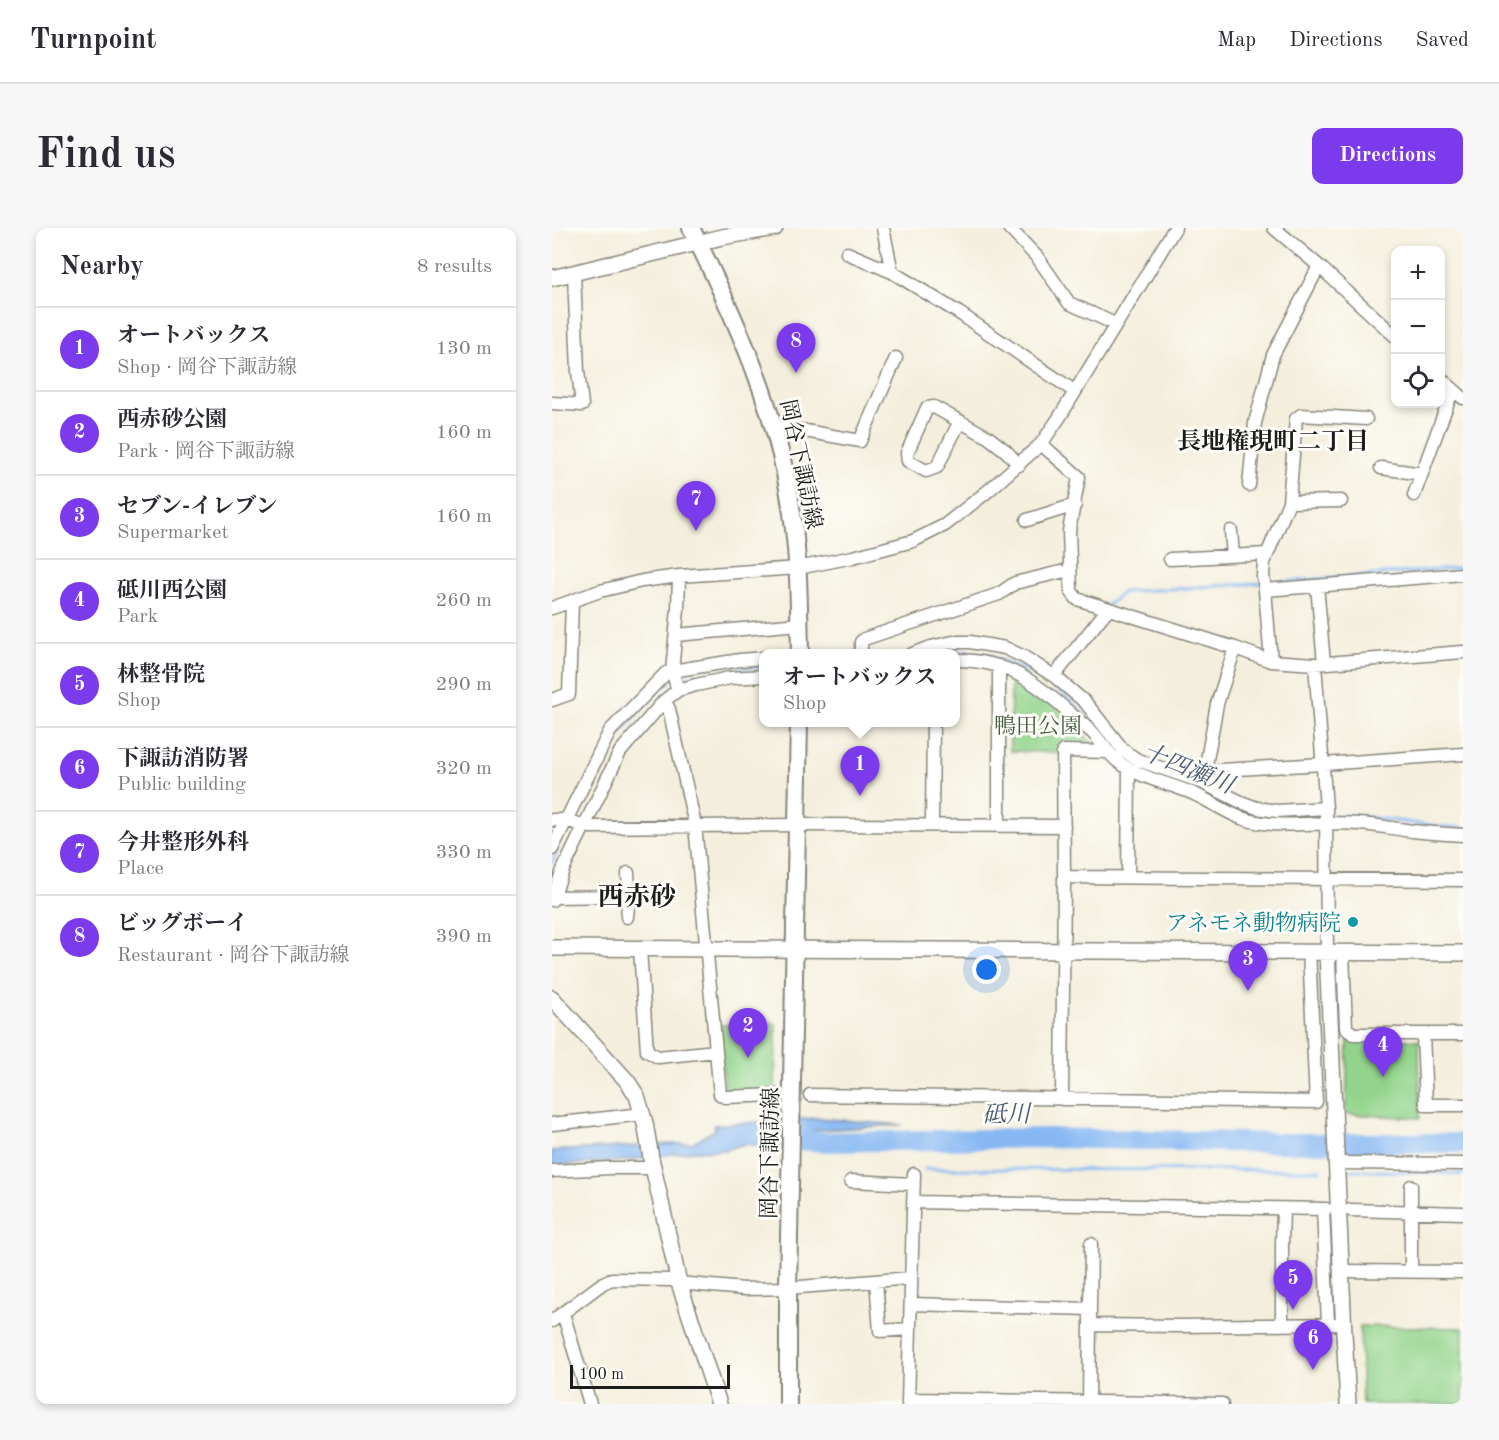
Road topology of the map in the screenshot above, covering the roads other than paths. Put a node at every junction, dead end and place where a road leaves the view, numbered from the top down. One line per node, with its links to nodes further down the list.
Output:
1 (775, 228): 6 (street)
2 (882, 228): 9 (street)
3 (1009, 228): 12 (street)
4 (1175, 228): 12 (street)
5 (1274, 228): 8 (street)
6 (695, 236): 10 (street); 21 (main road, 岡谷下諏訪線)
7 (847, 253): 9 (street)
8 (1319, 266): 13 (street); 26 (street)
9 (891, 272): 16 (street)
10 (574, 273): 11 (street); 18 (street)
11 (552, 278)
12 (1115, 324): 16 (street)
13 (1391, 333)
14 (896, 357): 21 (street)
15 (1445, 382): 17 (street)
16 (1074, 391): 22 (street)
17 (1459, 392): 25 (street)
18 (552, 403)
19 (1366, 419): 29 (street)
20 (960, 421): 20 (street); 23 (street)
21 (774, 428): 36 (main road, 岡谷下諏訪線)
22 (1041, 444): 23 (street); 30 (street)
23 (1019, 465): 36 (street)
24 (1380, 468): 25 (street)
25 (1422, 474): 27 (street)
26 (1249, 485)
27 (1414, 495)
28 (1341, 501): 29 (street)
29 (1289, 502): 33 (street)
30 (1075, 505): 31 (street); 37 (street)
31 (1027, 520)
32 (1231, 531): 34 (street)
33 (1267, 554): 34 (street); 41 (street)
34 (1233, 556): 35 (street)
35 (1170, 559)
36 (798, 568): 39 (street); 45 (main road, 岡谷下諏訪線)
37 (1069, 570): 44 (street); 49 (street)
38 (1463, 574): 40 (street)
39 (679, 576): 42 (street); 46 (street)
40 (1317, 586): 41 (street); 55 (street)
41 (1265, 590): 54 (street)
42 (572, 601): 43 (street); 60 (street)
43 (552, 608)
44 (1108, 609): 47 (street); 58 (street)
45 (799, 624): 46 (street); 48 (main road, 岡谷下諏訪線)
46 (676, 635): 59 (street)
47 (1235, 648): 54 (street); 69 (street)
48 (800, 649)
49 (861, 649)
50 (926, 649): 58 (street)
51 (1463, 652): 55 (street)
52 (759, 658): 59 (street)
53 (960, 660): 56 (street)
54 (1271, 661): 55 (street)
55 (1319, 663): 69 (street)
56 (999, 666): 62 (street); 78 (street)
57 (759, 676): 59 (street)
58 (1054, 676): 62 (street)
59 (675, 681): 61 (street); 65 (street)
60 (552, 700)
61 (664, 701): 66 (street); 76 (street)
62 (1079, 709): 67 (street); 71 (street)
63 (799, 727): 77 (main road, 岡谷下諏訪線)
64 (933, 727): 75 (street)
65 (611, 732): 66 (street); 73 (street)
66 (625, 744): 73 (street)
67 (1108, 752): 70 (street); 79 (street)
68 (1463, 754): 69 (street)
69 (1323, 764): 71 (street)
70 (1129, 769): 74 (street); 84 (street)
71 (1326, 808): 74 (street)
72 (552, 820): 73 (street)
73 (576, 822): 76 (street); 81 (street); 88 (street)
74 (1327, 822): 80 (street); 85 (street)
75 (932, 824): 77 (street); 78 (street)
76 (695, 825): 77 (street); 92 (street)
77 (798, 825): 93 (main road, 岡谷下諏訪線)
78 (999, 825): 79 (street)
79 (1064, 826): 83 (street)
80 (1463, 835)
81 (552, 849)
82 (628, 873): 87 (street)
83 (1064, 877): 84 (street); 94 (street)
84 (1128, 878): 85 (street)
85 (1328, 879): 86 (street); 96 (street)
86 (1463, 880)
87 (629, 896): 88 (street); 89 (street)
88 (552, 898)
89 (627, 917)
90 (552, 948): 91 (street)
91 (640, 949): 92 (street); 102 (street)
92 (706, 949): 93 (street); 102 (street)
93 (795, 949): 94 (street); 127 (main road, 岡谷下諏訪線)
94 (1063, 951): 95 (street); 105 (street)
95 (1309, 951): 96 (street); 105 (street)
96 (1327, 951): 97 (street); 109 (street)
97 (1343, 952): 98 (street); 100 (street)
98 (1463, 953)
99 (552, 998): 107 (street)
100 (1423, 1034): 101 (street); 106 (street)
101 (1463, 1034)
102 (716, 1051): 103 (street)
103 (777, 1095)
104 (810, 1095): 105 (street)
105 (1062, 1099)
106 (1463, 1105)
107 (644, 1119): 108 (street); 110 (street)
108 (555, 1122)
109 (1336, 1160): 111 (street); 121 (street)
110 (652, 1162): 112 (street); 126 (street)
111 (1463, 1164)
112 (552, 1172)
113 (851, 1181): 115 (street)
114 (1411, 1186): 118 (street)
115 (913, 1202): 116 (street); 124 (street)
116 (1283, 1209): 132 (street); 133 (street)
117 (1350, 1210): 118 (street)
118 (1411, 1212): 119 (street); 122 (street)
119 (1463, 1213)
120 (1091, 1244): 129 (street)
121 (1341, 1271): 122 (street); 133 (street)
122 (1411, 1272): 123 (street)
123 (1463, 1272)
124 (911, 1278): 125 (street); 128 (street)
125 (876, 1281): 127 (street); 135 (street)
126 (679, 1283): 127 (street); 130 (street); 139 (street)
127 (788, 1288): 140 (main road, 岡谷下諏訪線)
128 (911, 1304): 129 (street); 135 (street)
129 (1090, 1309): 134 (street)
130 (563, 1313): 131 (street); 138 (street)
131 (552, 1321)
132 (1282, 1324): 133 (street); 134 (street)
133 (1336, 1324): 142 (street)
134 (1090, 1326): 137 (street)
135 (910, 1329): 136 (street)
136 (908, 1401): 137 (street)
137 (1089, 1401): 141 (street)
138 (591, 1404)
139 (719, 1404)
140 (788, 1404)
141 (1222, 1404)
142 (1348, 1404)

